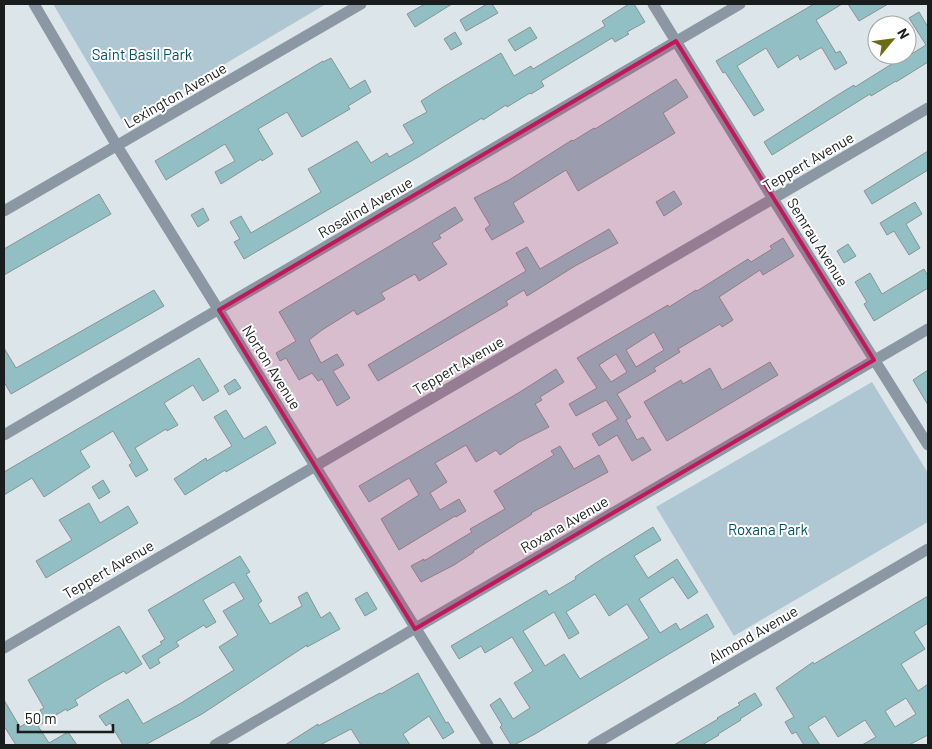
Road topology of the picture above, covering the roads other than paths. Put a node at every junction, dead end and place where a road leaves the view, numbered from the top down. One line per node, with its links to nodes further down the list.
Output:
1 (34, 4): 7 (street, Norton Avenue)
2 (361, 4): 7 (street, Lexington Avenue)
3 (653, 4): 5 (street, Semrau Avenue)
4 (740, 4): 5 (street, Rosalind Avenue)
5 (676, 41): 8 (street, Semrau Avenue); 10 (street, Rosalind Avenue)
6 (928, 108): 8 (street, Teppert Avenue)
7 (117, 146): 9 (street, Lexington Avenue); 10 (street, Norton Avenue)
8 (773, 199): 12 (street, Semrau Avenue); 15 (street, Teppert Avenue)
9 (4, 212)
10 (219, 310): 13 (street, Rosalind Avenue); 15 (street, Norton Avenue)
11 (928, 328): 12 (street, Roxana Avenue)
12 (874, 360): 14 (street, Semrau Avenue); 17 (street, Roxana Avenue)
13 (4, 435)
14 (928, 445)
15 (315, 465): 17 (street, Norton Avenue); 18 (street, Teppert Avenue)
16 (928, 549): 21 (street, Almond Avenue)
17 (415, 628): 19 (street, Roxana Avenue); 20 (street, Norton Avenue)
18 (4, 648)
19 (215, 745)
20 (488, 745)
21 (593, 745)

